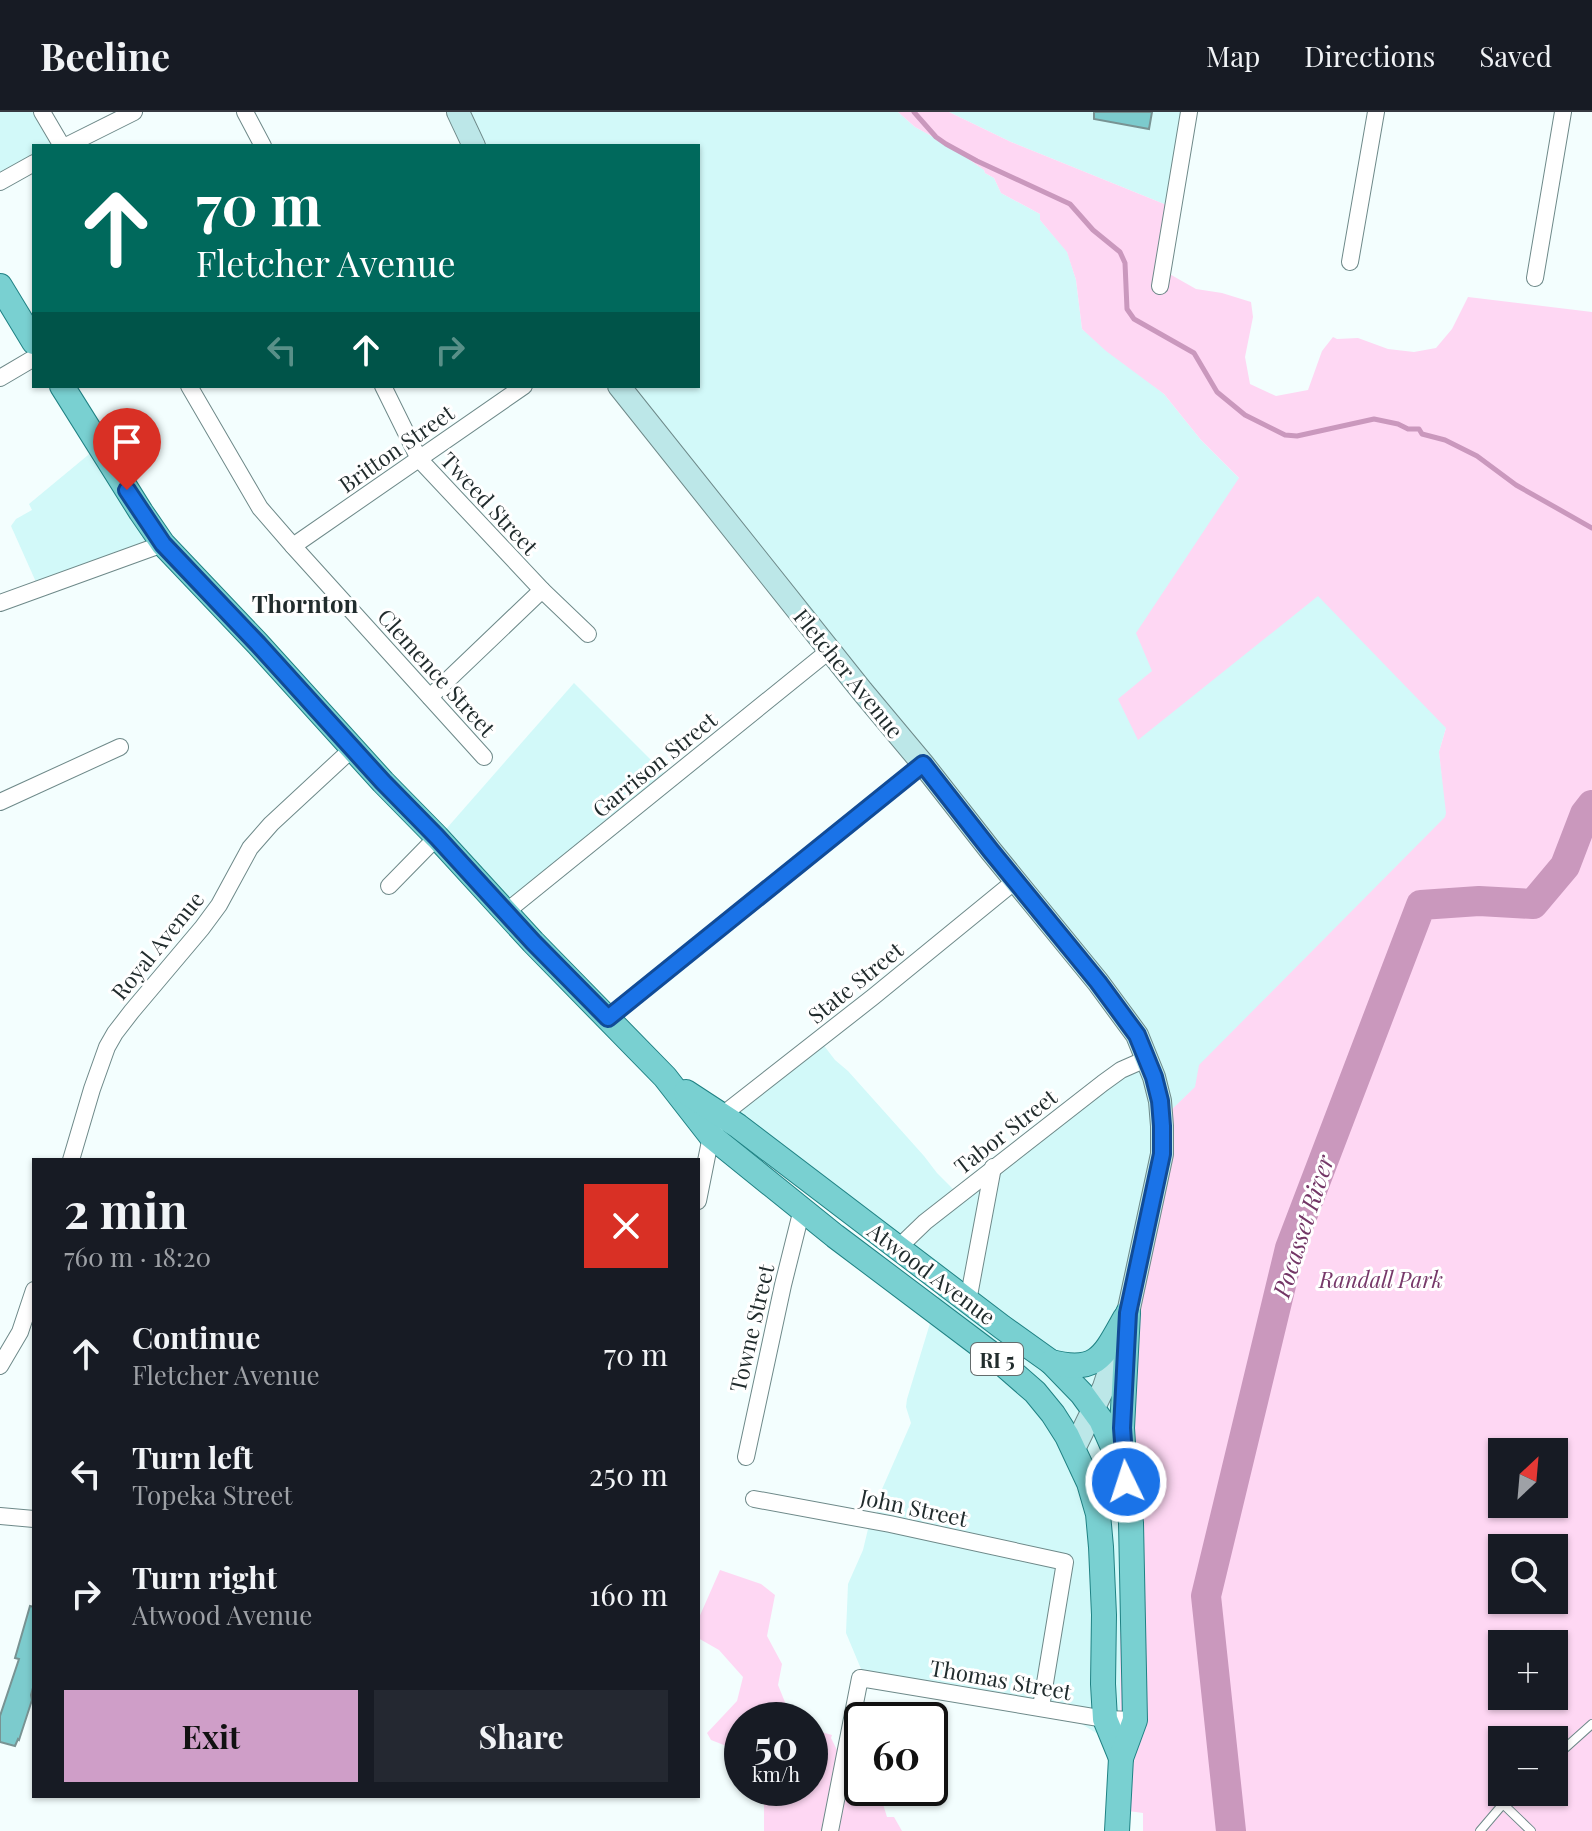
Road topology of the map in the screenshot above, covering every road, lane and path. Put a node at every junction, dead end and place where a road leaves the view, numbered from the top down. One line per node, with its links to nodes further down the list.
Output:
1 (42, 112): 8 (street)
2 (134, 112): 9 (street)
3 (245, 112): 10 (street)
4 (458, 112): 11 (street)
5 (1189, 112): 17 (street)
6 (1376, 112): 14 (street)
7 (1563, 112): 15 (street)
8 (63, 144)
9 (68, 144)
10 (262, 144)
11 (473, 144)
12 (32, 164): 13 (street)
13 (0, 182)
14 (1350, 262)
15 (1535, 278)
16 (0, 286): 18 (main road)
17 (1160, 286)
18 (32, 339)
19 (32, 359): 20 (street)
20 (0, 378)
21 (63, 388): 27 (main road, Atwood Avenue / RI 5)
22 (190, 388): 28 (street, Clemence Street)
23 (384, 388): 26 (street, Tweed Street)
24 (521, 388): 26 (street, Britton Street)
25 (621, 388): 32 (street, Fletcher Avenue)
26 (419, 459): 28 (street, Britton Street); 29 (street, Tweed Street)
27 (163, 544): 30 (street); 35 (main road, Atwood Avenue / RI 5)
28 (293, 546): 33 (street, Clemence Street)
29 (542, 590): 31 (street, Tweed Street); 33 (street)
30 (0, 603)
31 (588, 634)
32 (830, 650): 37 (street, Fletcher Avenue); 42 (street, Garrison Street)
33 (430, 697): 36 (street, Clemence Street)
34 (120, 747): 38 (street)
35 (353, 748): 39 (main road, Atwood Avenue / RI 5); 46 (street, Royal Avenue)
36 (484, 757)
37 (923, 764): 40 (street, Fletcher Avenue); 43 (street)
38 (0, 802)
39 (437, 837): 41 (street); 42 (main road, Atwood Avenue / RI 5)
40 (1015, 881): 44 (street, Fletcher Avenue); 45 (street, State Street)
41 (389, 886)
42 (506, 912): 43 (main road, Atwood Avenue / RI 5)
43 (608, 1018): 45 (main road, Atwood Avenue / RI 5)
44 (1146, 1059): 47 (street, Tabor Street); 53 (street, Fletcher Avenue)
45 (716, 1126): 48 (street); 49 (main road, Atwood Avenue / RI 5); 50 (main road, Atwood Avenue / RI 5)
46 (72, 1158)
47 (993, 1167): 50 (street, Tabor Street); 52 (street)
48 (700, 1193)
49 (802, 1209): 57 (main road, Atwood Avenue / RI 5); 58 (street, Towne Street)
50 (898, 1248): 52 (main road, Atwood Avenue / RI 5)
51 (32, 1296): 55 (street)
52 (968, 1301): 54 (main road, Atwood Avenue / RI 5)
53 (1128, 1313): 54 (main road); 56 (street, Fletcher Avenue); 59 (main road)
54 (1051, 1362): 56 (main road, Atwood Avenue / RI 5)
55 (0, 1366)
56 (1093, 1409): 57 (street, Fletcher Avenue); 59 (main road, Atwood Avenue / RI 5)
57 (1074, 1449): 64 (main road, Atwood Avenue / RI 5)
58 (746, 1457)
59 (1126, 1482): 65 (main road, Atwood Avenue / RI 5)
60 (754, 1499): 63 (street, John Street)
61 (0, 1516): 62 (street)
62 (32, 1519)
63 (1041, 1707): 64 (street, Thomas Street); 71 (street, Thomas Street)
64 (1105, 1719): 65 (street, Thomas Street); 68 (main road, Atwood Avenue / RI 5)
65 (1135, 1720): 68 (main road, Atwood Avenue / RI 5)
66 (1592, 1724): 67 (lane)
67 (1568, 1745)
68 (1121, 1758): 72 (main road, Atwood Avenue / RI 5)
69 (1501, 1806): 73 (lane)
70 (1505, 1806): 74 (lane)
71 (830, 1831)
72 (1117, 1831)
73 (1480, 1831)
74 (1531, 1831)

